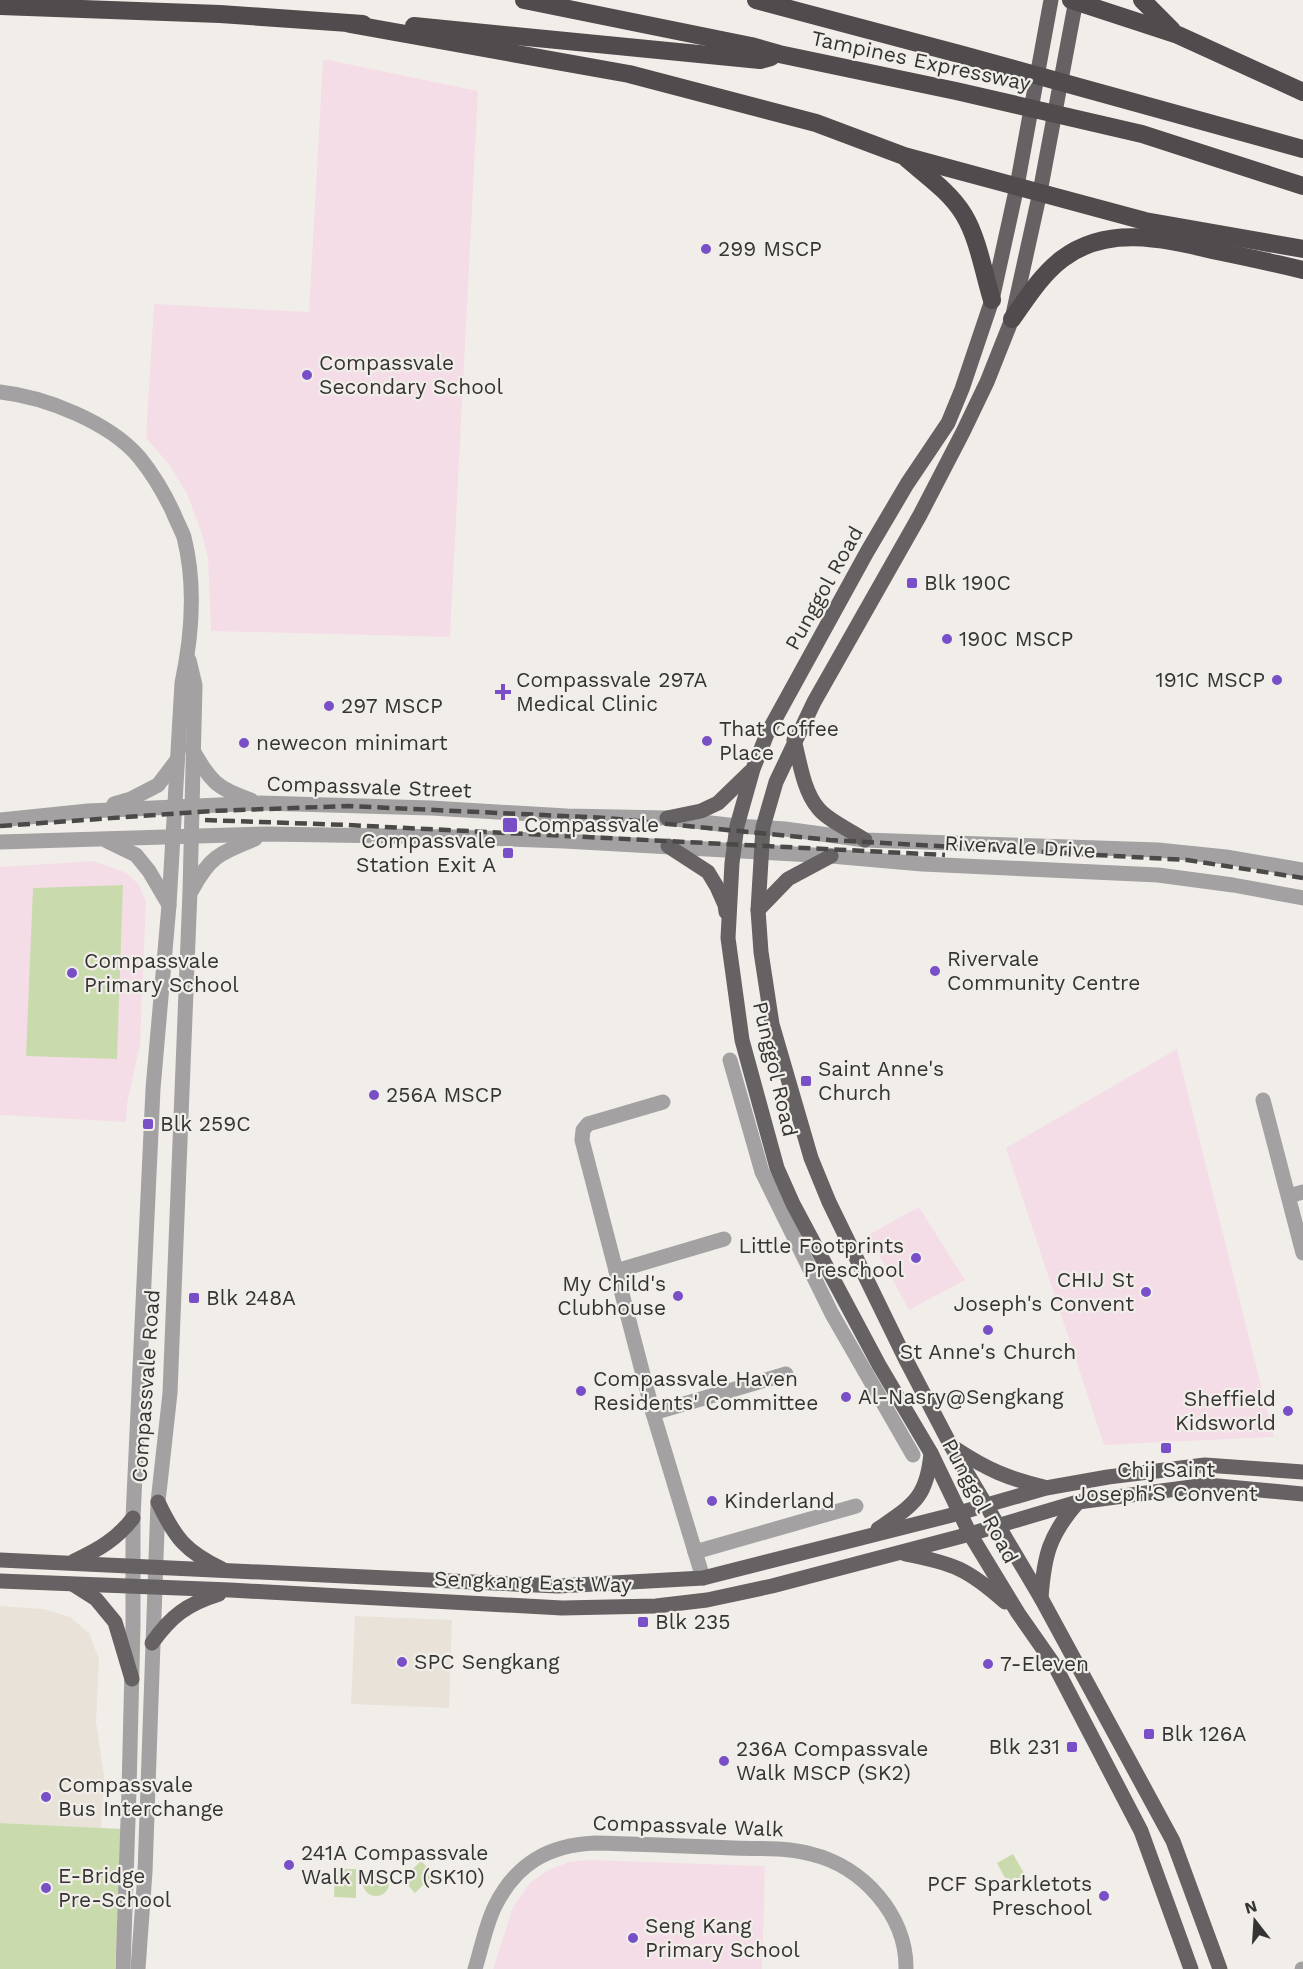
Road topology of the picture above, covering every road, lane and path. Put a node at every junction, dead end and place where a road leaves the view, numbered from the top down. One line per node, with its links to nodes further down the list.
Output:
1 (524, 0): 9 (highway, Tampines Expressway)
2 (756, 0): 11 (highway, Tampines Expressway)
3 (1051, 0): 13 (main road, Punggol Road)
4 (1074, 0): 8 (highway); 15 (main road, Punggol Road)
5 (1142, 0): 8 (highway)
6 (0, 6): 7 (highway)
7 (350, 24): 9 (highway); 12 (highway)
8 (1178, 35): 10 (highway)
9 (779, 54): 14 (highway, Tampines Expressway)
10 (1303, 92)
11 (1303, 149)
12 (904, 156): 13 (highway); 20 (highway)
13 (1017, 186): 15 (highway); 20 (main road, Punggol Road)
14 (1303, 186)
15 (1040, 192): 16 (highway); 21 (main road, Punggol Road)
16 (1249, 241): 17 (highway); 18 (highway)
17 (1208, 249): 19 (highway); 21 (highway)
18 (1301, 250)
19 (1303, 270)
20 (992, 300): 27 (main road, Punggol Road)
21 (1012, 319): 24 (main road, Punggol Road)
22 (0, 392): 23 (street)
23 (188, 654): 25 (street, Compassvale Road); 26 (street, Compassvale Road)
24 (794, 740): 35 (main road, Punggol Road); 40 (main road)
25 (192, 749): 28 (street); 29 (street, Compassvale Road)
26 (177, 760): 30 (street, Compassvale Road); 31 (street)
27 (753, 769): 32 (main road); 34 (main road, Punggol Road)
28 (260, 803): 29 (street, Compassvale Street); 32 (street, Compassvale Street)
29 (192, 806): 30 (street, Compassvale Street); 38 (street, Compassvale Road)
30 (174, 807): 31 (street, Compassvale Street); 37 (street, Compassvale Road)
31 (88, 812): 33 (street, Compassvale Street)
32 (667, 818): 34 (street, Compassvale Street)
33 (0, 820)
34 (737, 826): 35 (street, Rivervale Drive); 43 (main road, Punggol Road)
35 (763, 827): 40 (street, Rivervale Drive); 44 (main road, Punggol Road)
36 (266, 834): 38 (street); 42 (street); 47 (street)
37 (173, 837): 38 (street); 39 (street); 49 (street, Compassvale Road)
38 (192, 837): 47 (street, Compassvale Road)
39 (105, 839): 41 (street); 49 (street)
40 (866, 840): 46 (street, Rivervale Drive)
41 (0, 842)
42 (668, 846): 43 (street); 51 (main road)
43 (733, 851): 44 (street, Rivervale Drive); 51 (main road, Punggol Road)
44 (762, 852): 45 (street, Rivervale Drive); 50 (main road, Punggol Road)
45 (831, 856): 48 (street, Rivervale Drive); 50 (main road)
46 (1303, 870)
47 (190, 891): 74 (street, Compassvale Road)
48 (1303, 898)
49 (169, 905): 79 (street, Compassvale Road)
50 (758, 910): 68 (main road, Punggol Road)
51 (728, 938): 53 (main road, Punggol Road)
52 (730, 1059): 54 (street)
53 (751, 1072): 54 (street); 57 (main road, Punggol Road)
54 (735, 1077): 57 (street)
55 (1263, 1100): 58 (street)
56 (663, 1102): 61 (street)
57 (770, 1170): 62 (main road, Punggol Road); 63 (street)
58 (1296, 1194): 60 (street)
59 (724, 1239): 61 (street)
60 (1303, 1253)
61 (616, 1271): 66 (street)
62 (847, 1305): 63 (street); 65 (main road, Punggol Road)
63 (832, 1314): 67 (street)
64 (786, 1374): 66 (street)
65 (906, 1410): 67 (street); 69 (main road, Punggol Road)
66 (653, 1413): 83 (street)
67 (891, 1418): 70 (street)
68 (951, 1446): 72 (main road); 76 (main road, Punggol Road)
69 (931, 1453): 78 (main road, Punggol Road); 82 (main road)
70 (912, 1455)
71 (1303, 1472): 72 (main road, Sengkang East Way)
72 (1046, 1488): 76 (main road, Sengkang East Way)
73 (1303, 1494): 75 (main road, Sengkang East Way)
74 (158, 1502): 88 (street, Compassvale Road); 89 (main road)
75 (1078, 1502): 80 (main road, Sengkang East Way); 96 (main road)
76 (986, 1505): 78 (main road, Sengkang East Way); 80 (main road, Punggol Road)
77 (856, 1506): 83 (street)
78 (960, 1513): 81 (main road, Punggol Road); 82 (main road, Sengkang East Way)
79 (133, 1518): 86 (main road); 87 (street, Compassvale Road)
80 (999, 1525): 81 (main road, Sengkang East Way); 96 (main road, Punggol Road)
81 (970, 1534): 84 (main road, Sengkang East Way); 97 (main road, Punggol Road)
82 (869, 1535): 90 (main road, Sengkang East Way)
83 (695, 1552): 90 (street)
84 (899, 1552): 95 (main road, Sengkang East Way); 97 (main road)
85 (0, 1560): 86 (main road, Sengkang East Way)
86 (71, 1562): 87 (main road, Sengkang East Way)
87 (133, 1567): 88 (main road, Sengkang East Way); 93 (street, Compassvale Road)
88 (156, 1568): 89 (main road, Sengkang East Way); 94 (street, Compassvale Road)
89 (227, 1572): 90 (main road, Sengkang East Way)
90 (703, 1578)
91 (0, 1581): 92 (main road, Sengkang East Way)
92 (74, 1585): 93 (main road, Sengkang East Way); 99 (main road)
93 (132, 1586): 94 (main road, Sengkang East Way); 99 (street, Compassvale Road)
94 (155, 1588): 95 (main road, Sengkang East Way); 98 (street, Compassvale Road)
95 (230, 1590): 98 (main road)
96 (1041, 1598): 100 (main road, Punggol Road)
97 (1018, 1613): 105 (main road, Punggol Road)
98 (152, 1643): 102 (street, Compassvale Road)
99 (132, 1679): 101 (street, Compassvale Road)
100 (1218, 1964): 106 (street)
101 (123, 1969)
102 (138, 1969)
103 (476, 1969): 104 (street, Compassvale Walk)
104 (906, 1969)
105 (1191, 1969)
106 (1230, 1969)

